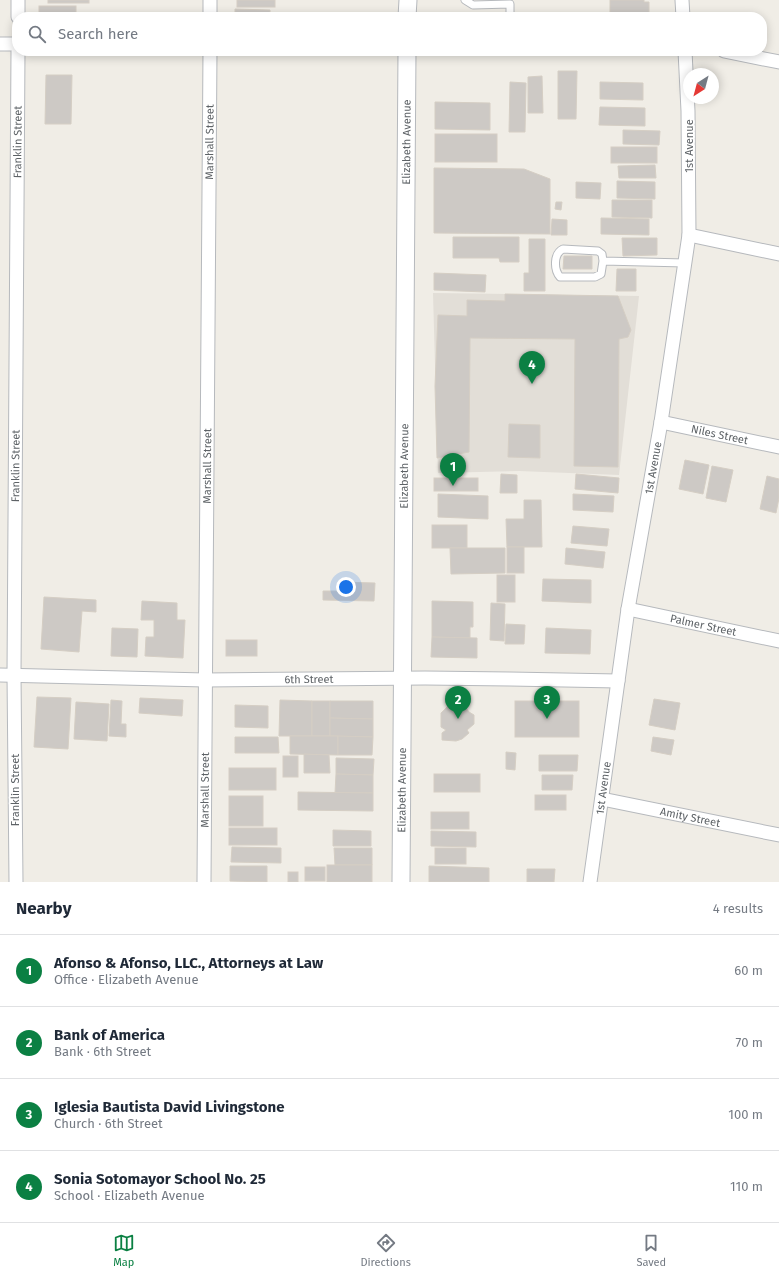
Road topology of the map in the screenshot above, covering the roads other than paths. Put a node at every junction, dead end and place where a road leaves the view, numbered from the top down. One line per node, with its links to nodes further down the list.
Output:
1 (18, 0): 7 (street)
2 (210, 0): 8 (street)
3 (408, 0): 9 (street)
4 (465, 0): 6 (lane)
5 (682, 0): 11 (street)
6 (512, 2): 10 (lane)
7 (18, 12)
8 (210, 12)
9 (408, 12)
10 (511, 12)
11 (683, 12)
12 (0, 44): 13 (street)
13 (12, 44)
14 (18, 56): 29 (street, Franklin Street)
15 (210, 56): 31 (street, Marshall Street)
16 (407, 56): 30 (street, Elizabeth Avenue)
17 (685, 56): 20 (street, 1st Avenue)
18 (749, 56): 19 (street)
19 (779, 62)
20 (689, 235): 21 (street); 23 (street, 1st Avenue)
21 (779, 254)
22 (603, 261): 22 (lane); 23 (lane)
23 (685, 263): 24 (street, 1st Avenue)
24 (660, 422): 25 (street, Niles Street); 26 (street, 1st Avenue)
25 (779, 447)
26 (628, 609): 27 (street, Palmer Street); 32 (street, 1st Avenue)
27 (779, 641)
28 (0, 675): 29 (street, 6th Street)
29 (14, 675): 31 (street, 6th Street); 35 (street, Franklin Street)
30 (402, 678): 31 (street, 6th Street); 32 (street, 6th Street); 37 (street, Elizabeth Avenue)
31 (205, 680): 36 (street, Marshall Street)
32 (618, 681): 33 (street, 1st Avenue)
33 (602, 799): 34 (street, Amity Street); 38 (street, 1st Avenue)
34 (779, 835)
35 (16, 882)
36 (204, 882)
37 (401, 882)
38 (590, 882)

